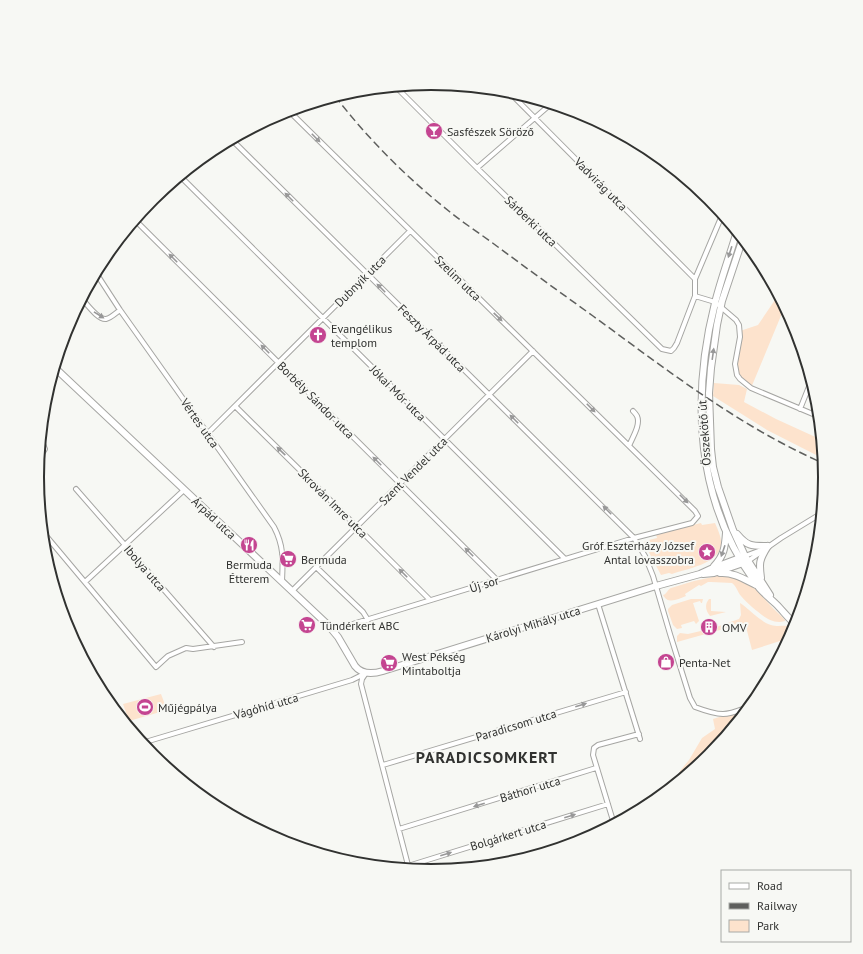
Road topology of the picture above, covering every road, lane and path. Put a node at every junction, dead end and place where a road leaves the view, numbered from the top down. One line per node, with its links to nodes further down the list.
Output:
1 (400, 91): 7 (street, Sárberki utca)
2 (516, 99): 5 (street, Vadvirág utca)
3 (547, 107): 5 (street)
4 (293, 115): 11 (street, Szelim utca, one-way to 11)
5 (535, 118): 7 (street); 16 (street, Vadvirág utca)
6 (235, 143): 14 (street, Feszty Árpád utca, one-way to 6)
7 (476, 168): 17 (street, Sárberki utca)
8 (184, 180): 22 (street, Jókai Mór utca)
9 (720, 219): 16 (street)
10 (139, 224): 24 (street, Borbély Sándor utca, one-way to 10)
11 (410, 231): 14 (street, Dubnyik utca); 23 (street, Szelim utca, one-way to 23)
12 (735, 237): 18 (street, Összekötő út, one-way to 18)
13 (741, 244): 20 (street, Összekötő út)
14 (367, 274): 22 (street, Dubnyik utca); 27 (street, Feszty Árpád utca, one-way to 14)
15 (99, 278): 21 (street, Vértes utca)
16 (695, 279): 17 (street)
17 (694, 296): 18 (street)
18 (715, 302): 20 (street); 41 (street, Összekötő út)
19 (86, 303): 21 (street, one-way to 21)
20 (720, 307): 29 (street); 41 (street, Összekötő út, one-way to 20)
21 (120, 310): 32 (street, Vértes utca)
22 (323, 318): 24 (street, Dubnyik utca); 33 (street, Jókai Mór utca)
23 (533, 351): 27 (street, Szent Vendel utca); 34 (street, Szelim utca, one-way to 34)
24 (278, 362): 28 (street, Dubnyik utca); 35 (street, Borbély Sándor utca, one-way to 24)
25 (59, 372): 37 (street, Árpád utca)
26 (809, 387): 29 (street)
27 (489, 394): 33 (street, Szent Vendel utca); 42 (street, Feszty Árpád utca, one-way to 27)
28 (234, 406): 32 (street, Dubnyik utca); 40 (street, Skrován Imre utca, one-way to 28)
29 (800, 409): 31 (street)
30 (633, 411): 34 (street)
31 (814, 415)
32 (208, 433): 51 (street, Vértes utca)
33 (444, 439): 35 (street, Szent Vendel utca); 46 (street, Jókai Mór utca)
34 (629, 446): 39 (street, Szelim utca, one-way to 39)
35 (400, 483): 40 (street, Szent Vendel utca); 50 (street, Borbély Sándor utca, one-way to 35)
36 (76, 489): 44 (street, Ibolya utca)
37 (184, 490): 44 (street); 51 (street, Árpád utca)
38 (817, 515): 45 (street)
39 (698, 516): 42 (street, Új sor)
40 (357, 526): 48 (street, Szent Vendel utca); 56 (street, Skrován Imre utca, one-way to 40)
41 (730, 531): 45 (street); 47 (street, Összekötő út); 49 (street, one-way to 49)
42 (634, 538): 46 (street, Új sor); 54 (street, Feszty Árpád utca)
43 (49, 539): 52 (street)
44 (124, 545): 52 (street); 62 (street, Ibolya utca)
45 (768, 546): 47 (street); 53 (street)
46 (565, 559): 50 (street, Új sor)
47 (744, 560): 49 (street, Károlyi Mihály utca); 53 (street, Összekötő út)
48 (316, 567): 55 (street, Szent Vendel utca); 58 (street)
49 (713, 570): 53 (street); 54 (street, Károlyi Mihály utca)
50 (497, 580): 56 (street, Új sor)
51 (282, 581): 55 (street, Árpád utca)
52 (85, 582): 62 (street)
53 (760, 584): 59 (street)
54 (656, 586): 57 (street, Károlyi Mihály utca); 65 (street, Feszty Árpád utca)
55 (292, 591): 60 (street, Árpád utca)
56 (430, 600): 58 (street, Új sor)
57 (598, 604): 63 (street, Károlyi Mihály utca); 64 (street)
58 (368, 620): 60 (street, Új sor)
59 (791, 621)
60 (333, 630): 63 (street, Árpád utca)
61 (242, 642): 62 (street)
62 (214, 647)
63 (366, 673): 68 (street, Vágóhíd utca); 69 (street)
64 (626, 692): 66 (street); 69 (street, Paradicsom utca, one-way to 64)
65 (742, 709)
66 (639, 734): 67 (street); 70 (street)
67 (640, 739)
68 (148, 741)
69 (383, 765): 73 (street)
70 (596, 768): 71 (street); 73 (street, Báthori utca, one-way to 73)
71 (608, 804): 72 (street); 75 (street, Bolgárkert utca, one-way to 71)
72 (613, 820)
73 (400, 829): 74 (street)
74 (408, 864)
75 (421, 864)

